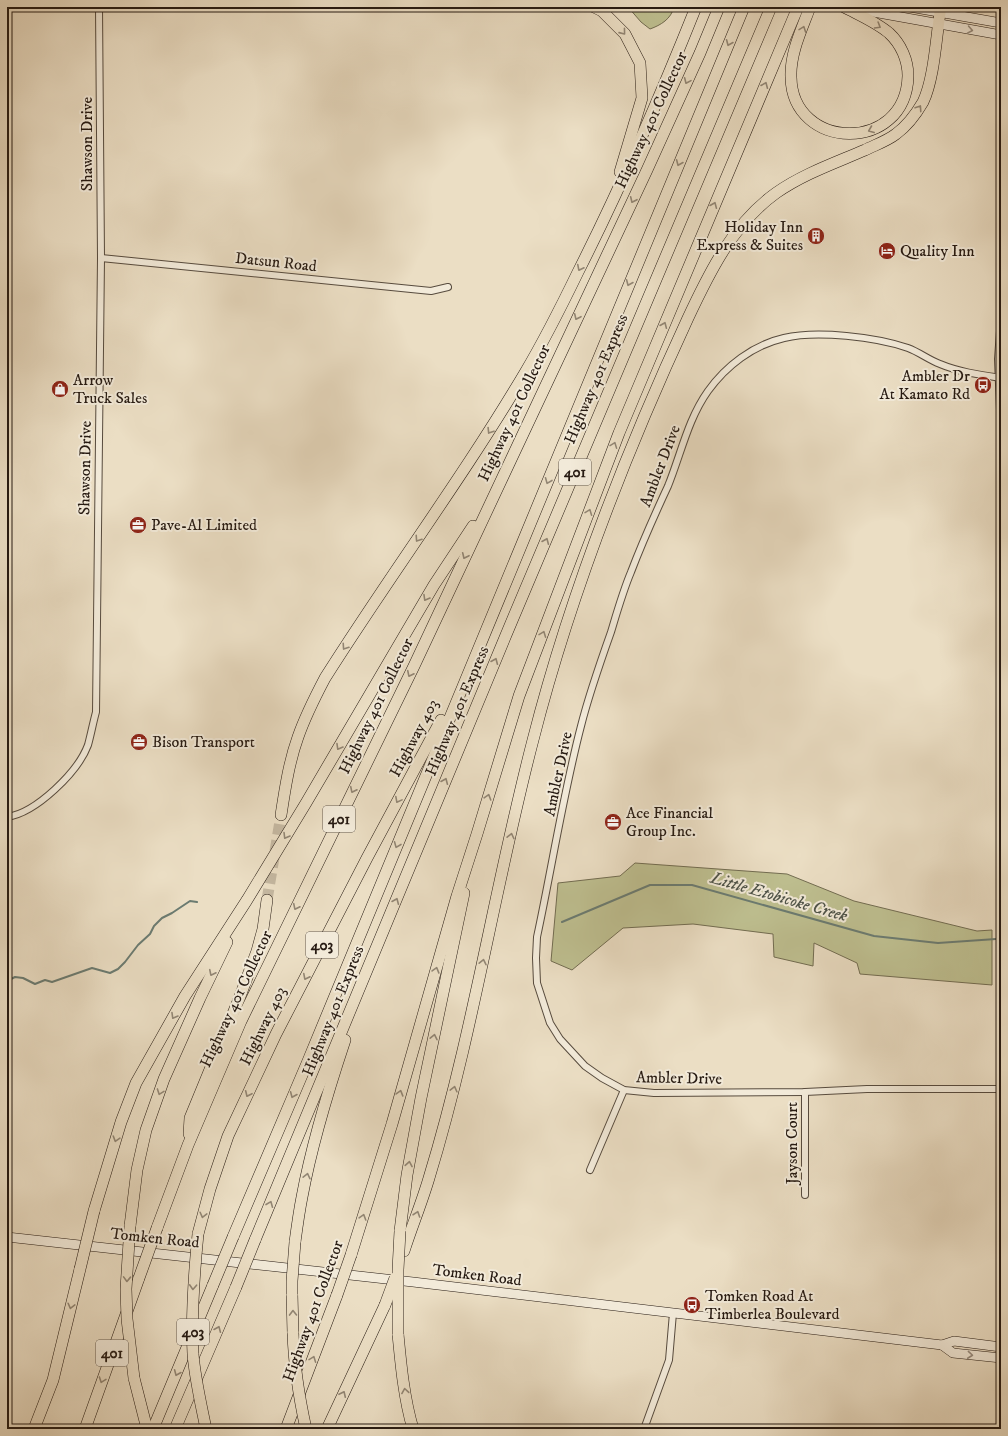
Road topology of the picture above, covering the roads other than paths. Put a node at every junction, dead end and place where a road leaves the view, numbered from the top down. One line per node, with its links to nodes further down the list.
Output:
1 (99, 7): 16 (street, Shawson Drive)
2 (594, 7): 15 (highway, one-way to 15)
3 (696, 7): 15 (highway)
4 (719, 7): 21 (highway, Highway 401 Collector / 401, one-way to 21)
5 (744, 7): 24 (highway, Highway 401 Express / 401, one-way to 24)
6 (771, 7): 30 (highway, Highway 401 Express / 401, one-way to 6)
7 (798, 7): 27 (highway, Highway 401 Collector / 401, one-way to 7)
8 (810, 7): 9 (highway, one-way to 8)
9 (845, 7): 13 (main road)
10 (910, 7): 11 (main road)
11 (940, 13): 12 (main road); 13 (highway)
12 (1001, 23)
13 (938, 24): 14 (main road, one-way to 14); 50 (highway, one-way to 13, bridge)
14 (1001, 36)
15 (598, 234): 25 (highway, one-way to 25)
16 (101, 258): 17 (street, Datsun Road); 26 (street, Shawson Drive)
17 (448, 287)
18 (1001, 317): 19 (street)
19 (1000, 377): 20 (street); 32 (street, Ambler Drive)
20 (1001, 434)
21 (493, 495): 28 (highway, one-way to 28); 34 (highway, Highway 401 Collector / 401, one-way to 34)
22 (1001, 513): 23 (street)
23 (1001, 614)
24 (470, 667): 45 (highway, Highway 401 Express / 401, one-way to 45, bridge); 47 (highway, Highway 403 / 403, one-way to 47, bridge)
25 (281, 815)
26 (7, 817)
27 (477, 834): 48 (highway, Highway 401 Collector / 401, one-way to 27, bridge); 51 (highway, one-way to 27, bridge)
28 (247, 900): 42 (highway, one-way to 42, bridge); 44 (highway, one-way to 44, bridge)
29 (267, 900): 34 (highway)
30 (380, 937): 46 (highway, Highway 401 Express / 401, one-way to 30, bridge); 49 (highway, one-way to 30, bridge)
31 (1001, 1089): 33 (street, Ambler Drive)
32 (624, 1090): 33 (street, Ambler Drive); 35 (street)
33 (805, 1092): 36 (street, Jayson Court)
34 (188, 1145): 43 (highway, Highway 401 Collector / 401, one-way to 43, bridge)
35 (590, 1170)
36 (805, 1195)
37 (7, 1237): 38 (main road, Tomken Road)
38 (673, 1313): 39 (main road, Tomken Road); 52 (street)
39 (942, 1345): 40 (main road, Tomken Road); 41 (main road, Tomken Road, one-way to 41)
40 (1001, 1347)
41 (1001, 1358)
42 (34, 1429)
43 (85, 1429)
44 (147, 1429)
45 (153, 1429)
46 (176, 1429)
47 (206, 1429)
48 (285, 1429)
49 (306, 1429)
50 (327, 1429)
51 (413, 1429)
52 (644, 1429)

